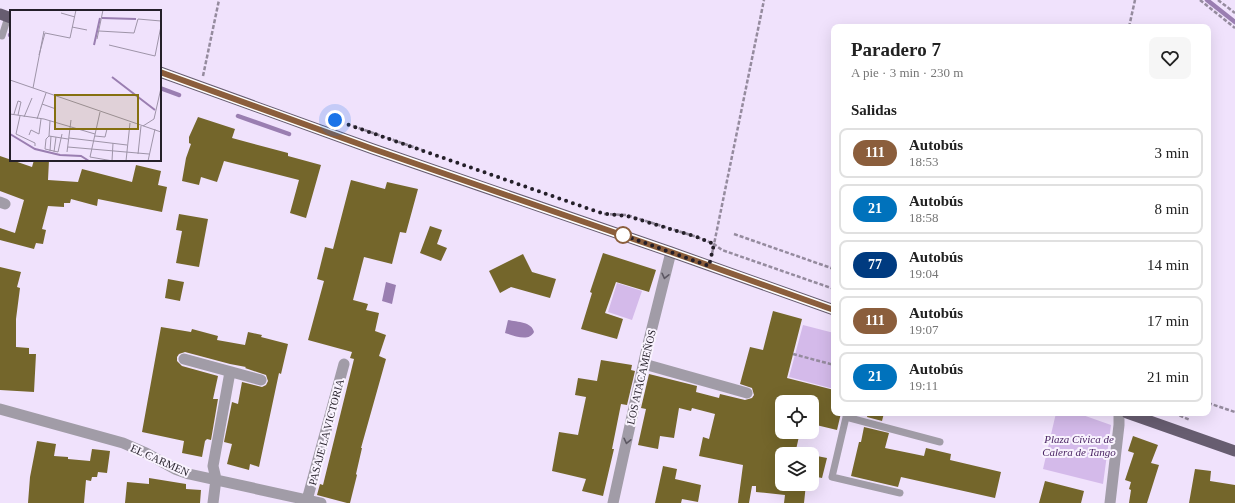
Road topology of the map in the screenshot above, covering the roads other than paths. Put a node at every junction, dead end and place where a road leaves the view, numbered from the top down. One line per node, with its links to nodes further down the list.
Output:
1 (6, 17): 2 (lane)
2 (2, 36)
3 (161, 72): 4 (main road)
4 (671, 252): 5 (main road); 8 (street, LOS ATACAMEÑOS, one-way to 8)
5 (831, 309)
6 (184, 359): 9 (street)
7 (344, 364): 21 (street, PASAJE LA VICTORIA)
8 (644, 364): 11 (street); 24 (street, LOS ATACAMEÑOS, one-way to 24)
9 (230, 372): 10 (street); 19 (street)
10 (261, 380)
11 (747, 393)
12 (0, 409): 19 (street, EL CARMEN)
13 (847, 416): 20 (lane)
14 (850, 416): 17 (lane)
15 (1119, 416): 25 (street)
16 (1136, 416): 18 (main road)
17 (940, 442)
18 (1235, 451)
19 (216, 479): 21 (street, EL CARMEN); 22 (street)
20 (900, 493)
21 (307, 500): 23 (street, EL CARMEN)
22 (213, 503)
23 (321, 503)
24 (613, 503)
25 (1110, 503)

